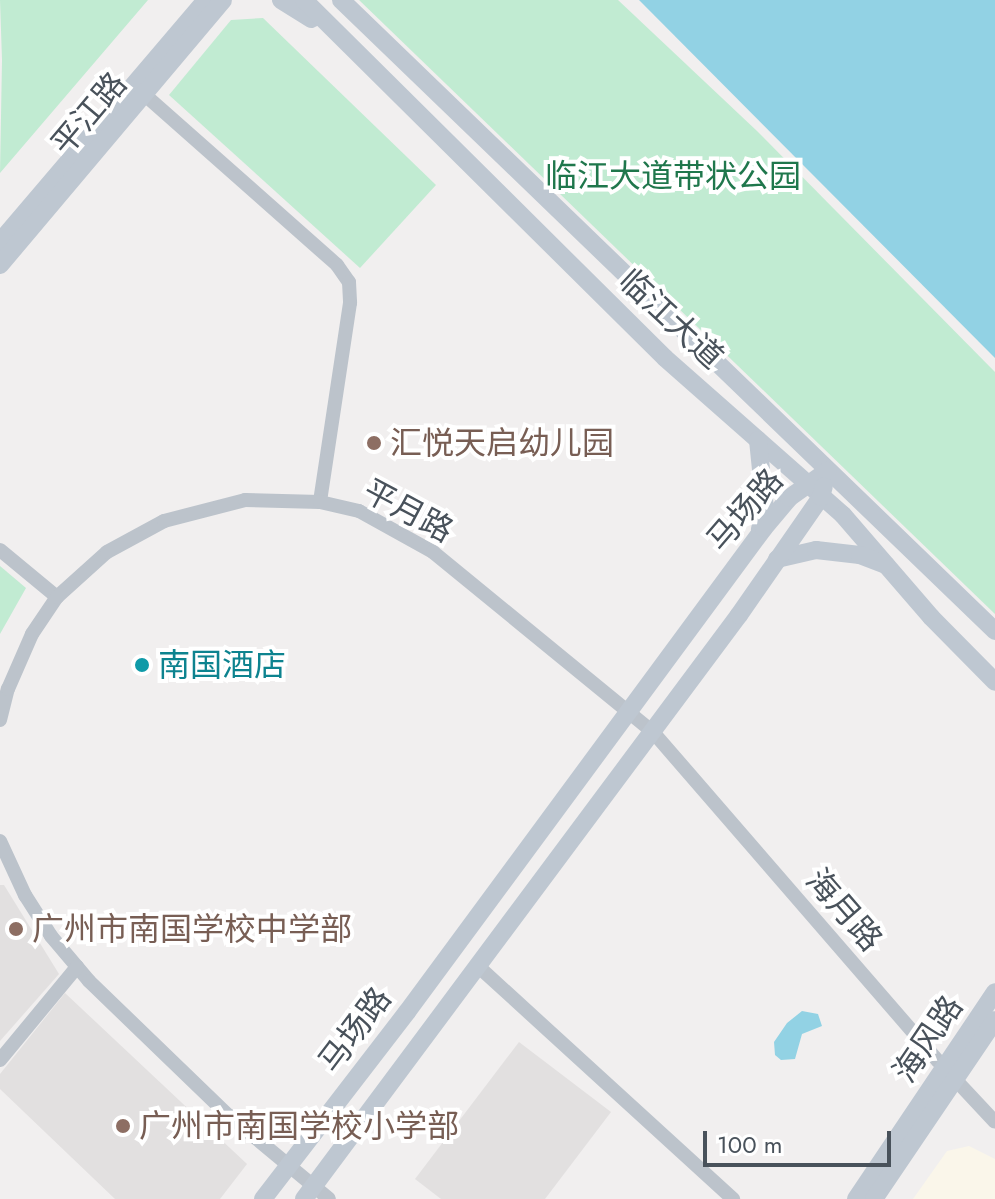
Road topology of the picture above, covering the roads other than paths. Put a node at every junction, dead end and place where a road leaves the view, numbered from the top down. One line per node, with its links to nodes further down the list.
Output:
1 (240, 0): 5 (main road)
2 (281, 0): 6 (main road)
3 (304, 0): 6 (main road, 临江大道)
4 (341, 0): 7 (main road, 临江大道)
5 (209, 4): 9 (main road, 平江路); 10 (main road, 平江路)
6 (344, 40): 8 (main road, 临江大道)
7 (410, 66): 8 (main road); 12 (main road, 临江大道)
8 (390, 86): 13 (main road, 临江大道)
9 (145, 95): 11 (main road, 平江路); 18 (street)
10 (0, 242)
11 (0, 265)
12 (682, 331): 13 (main road); 15 (main road, 临江大道)
13 (665, 358): 14 (main road, 临江大道)
14 (758, 440): 16 (main road, 临江大道); 19 (main road)
15 (827, 471): 16 (main road, 马场路); 17 (main road, 马场路); 23 (main road, 临江大道)
16 (805, 484): 17 (main road, 临江大道); 19 (main road, 马场路)
17 (821, 497): 21 (main road, 马场路); 22 (main road, 临江大道)
18 (320, 502): 24 (street, 平月路); 28 (street, 平月路)
19 (756, 539): 21 (main road); 28 (main road, 马场路)
20 (0, 550): 24 (street)
21 (777, 559): 22 (main road); 30 (main road, 马场路)
22 (889, 566): 25 (main road, 临江大道)
23 (956, 594): 25 (main road); 26 (main road, 临江大道)
24 (57, 597): 29 (street, 平月路)
25 (931, 617): 27 (main road, 临江大道)
26 (995, 631)
27 (995, 682)
28 (629, 712): 30 (street, 平月路); 40 (main road, 马场路)
29 (0, 720)
30 (653, 732): 34 (main road, 马场路); 38 (street, 海月路)
31 (0, 841): 32 (street)
32 (3, 861): 33 (street)
33 (77, 967): 37 (street); 40 (street)
34 (480, 968): 41 (main road, 马场路); 44 (street)
35 (995, 992): 38 (main road, 海风路)
36 (995, 1020): 38 (main road, 海风路)
37 (0, 1060)
38 (950, 1074): 39 (street, 海月路); 45 (main road, 海风路); 46 (main road, 海风路)
39 (995, 1122)
40 (287, 1168): 41 (street); 42 (main road, 马场路)
41 (309, 1193): 43 (street)
42 (263, 1199)
43 (329, 1199)
44 (733, 1199)
45 (856, 1199)
46 (874, 1199)

